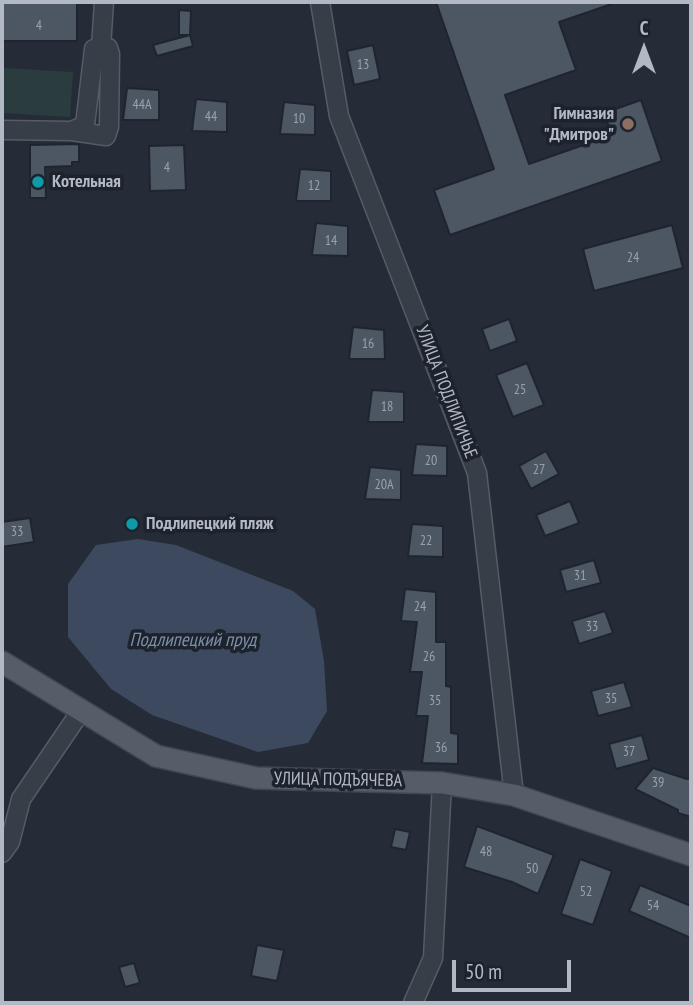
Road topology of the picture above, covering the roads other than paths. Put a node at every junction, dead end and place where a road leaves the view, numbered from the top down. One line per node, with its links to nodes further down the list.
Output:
1 (104, 2): 3 (street)
2 (320, 2): 9 (street, УЛИЦА ПОДЛИПИЧЬЕ)
3 (101, 47): 5 (street); 5 (street)
4 (2, 130): 5 (street)
5 (72, 131)
6 (2, 662): 7 (main road, УЛИЦА ПОДЪЯЧЕВА)
7 (81, 711): 8 (main road, УЛИЦА ПОДЪЯЧЕВА); 10 (street)
8 (442, 783): 9 (main road, УЛИЦА ПОДЪЯЧЕВА); 12 (street)
9 (513, 795): 11 (main road, УЛИЦА ПОДЪЯЧЕВА)
10 (2, 853)
11 (691, 855)
12 (413, 1003)

